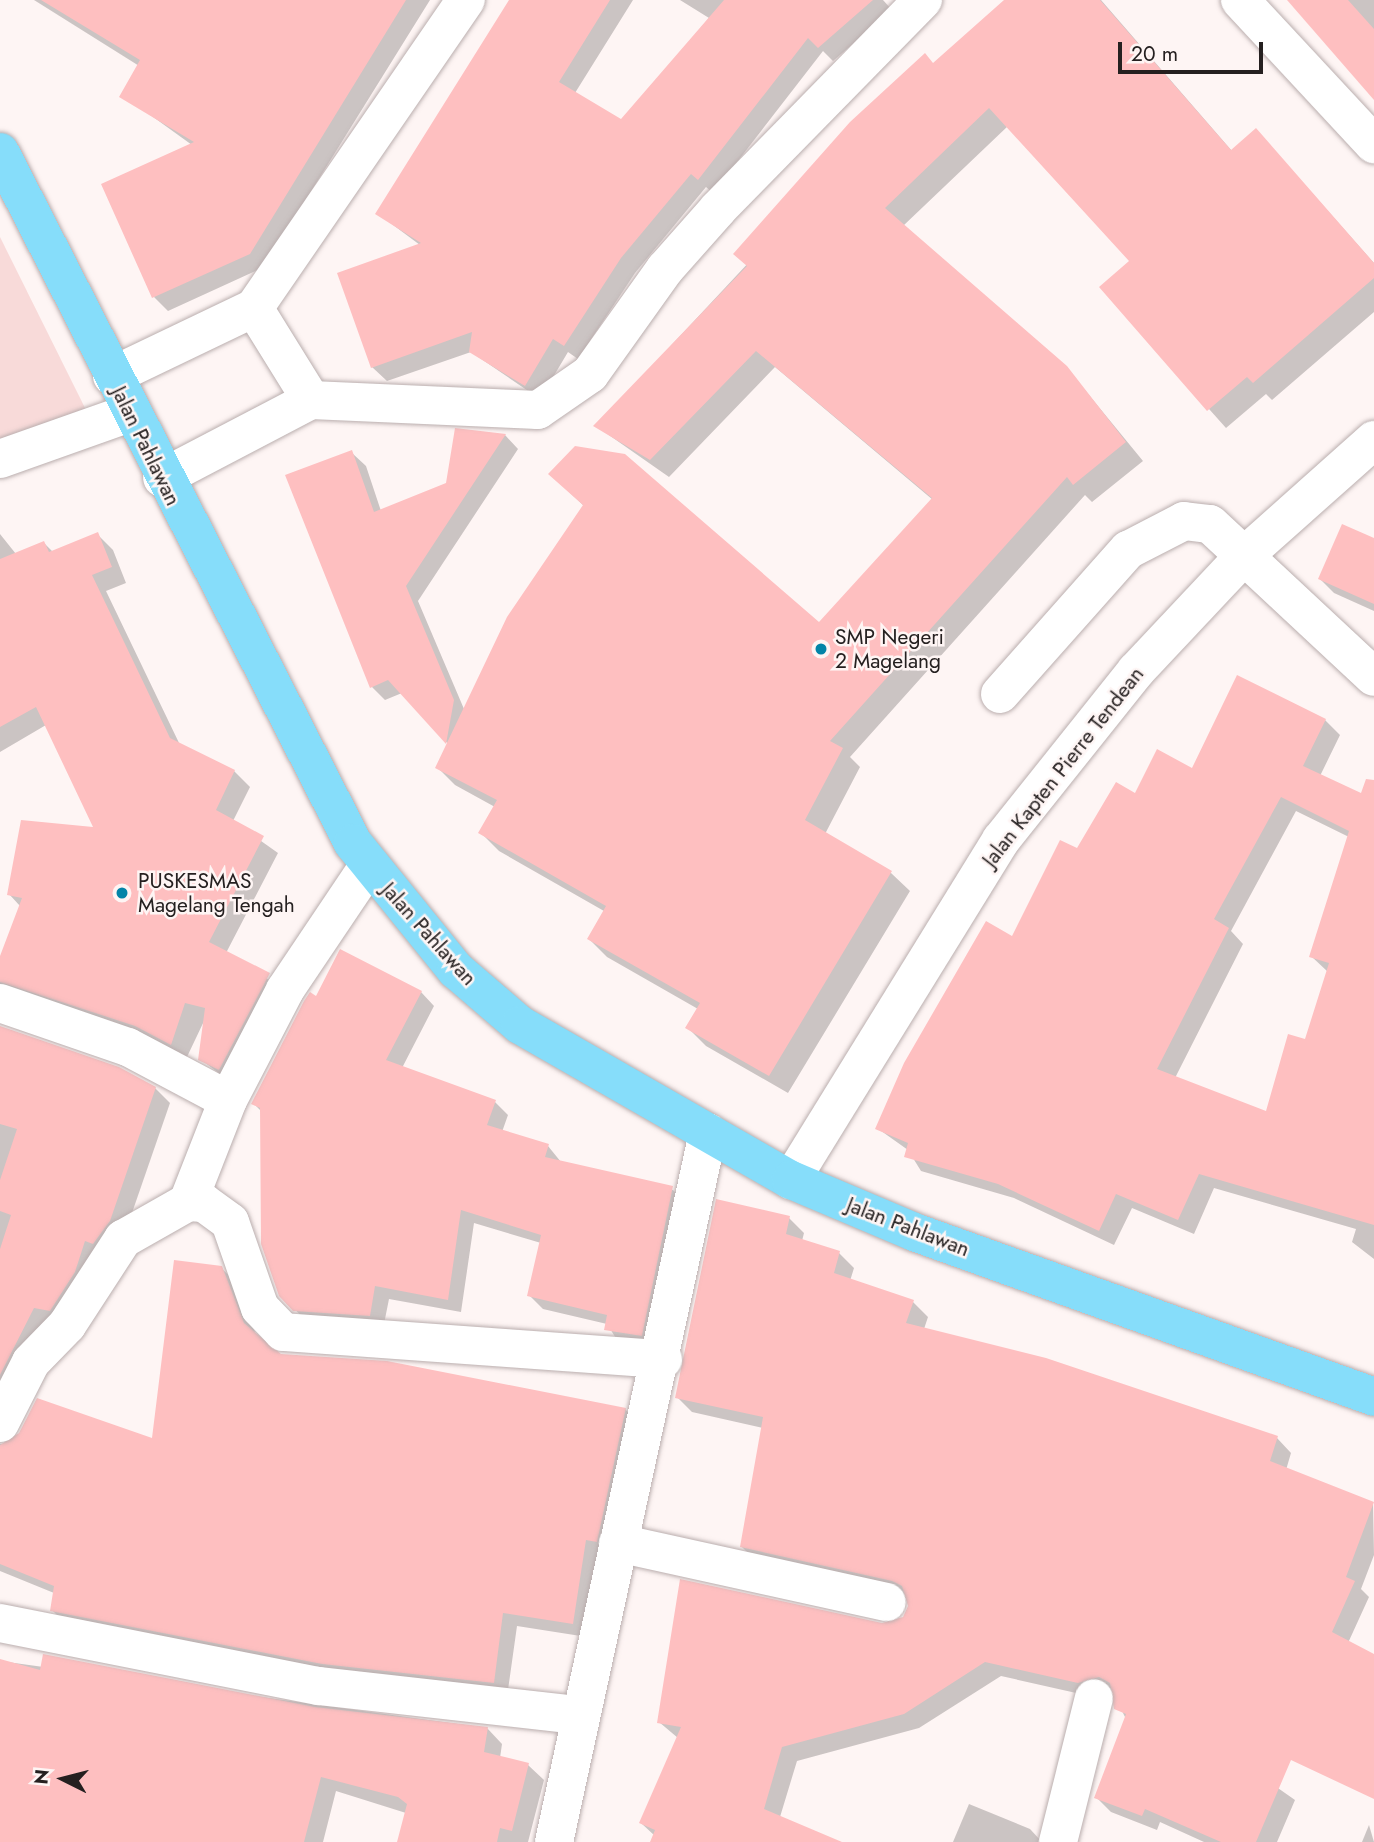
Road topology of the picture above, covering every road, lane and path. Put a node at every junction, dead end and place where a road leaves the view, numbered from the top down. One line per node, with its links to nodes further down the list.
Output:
1 (466, 0): 6 (street)
2 (923, 0): 8 (street)
3 (1240, 0): 4 (street)
4 (1374, 144)
5 (0, 152): 7 (main road, Jalan Pahlawan)
6 (254, 308): 7 (street); 8 (street)
7 (112, 376): 9 (main road, Jalan Pahlawan)
8 (311, 400): 12 (street)
9 (130, 414): 11 (street); 12 (main road, Jalan Pahlawan)
10 (1374, 440): 13 (street, Jalan Kapten Pierre Tendean)
11 (0, 459)
12 (162, 478): 16 (main road, Jalan Pahlawan)
13 (1245, 555): 14 (street); 15 (street); 20 (street, Jalan Kapten Pierre Tendean)
14 (1374, 677)
15 (1000, 694)
16 (369, 864): 18 (street); 19 (main road, Jalan Pahlawan)
17 (0, 1003): 18 (street)
18 (228, 1100): 21 (street)
19 (708, 1133): 20 (main road, Jalan Pahlawan); 22 (street)
20 (790, 1180): 23 (main road, Jalan Pahlawan)
21 (188, 1202): 22 (street); 24 (street)
22 (663, 1359): 25 (street)
23 (1374, 1397)
24 (0, 1423)
25 (618, 1543): 26 (street); 29 (street)
26 (887, 1602)
27 (0, 1623): 29 (street)
28 (1094, 1698): 31 (street)
29 (579, 1715): 30 (street)
30 (554, 1842)
31 (1058, 1842)

